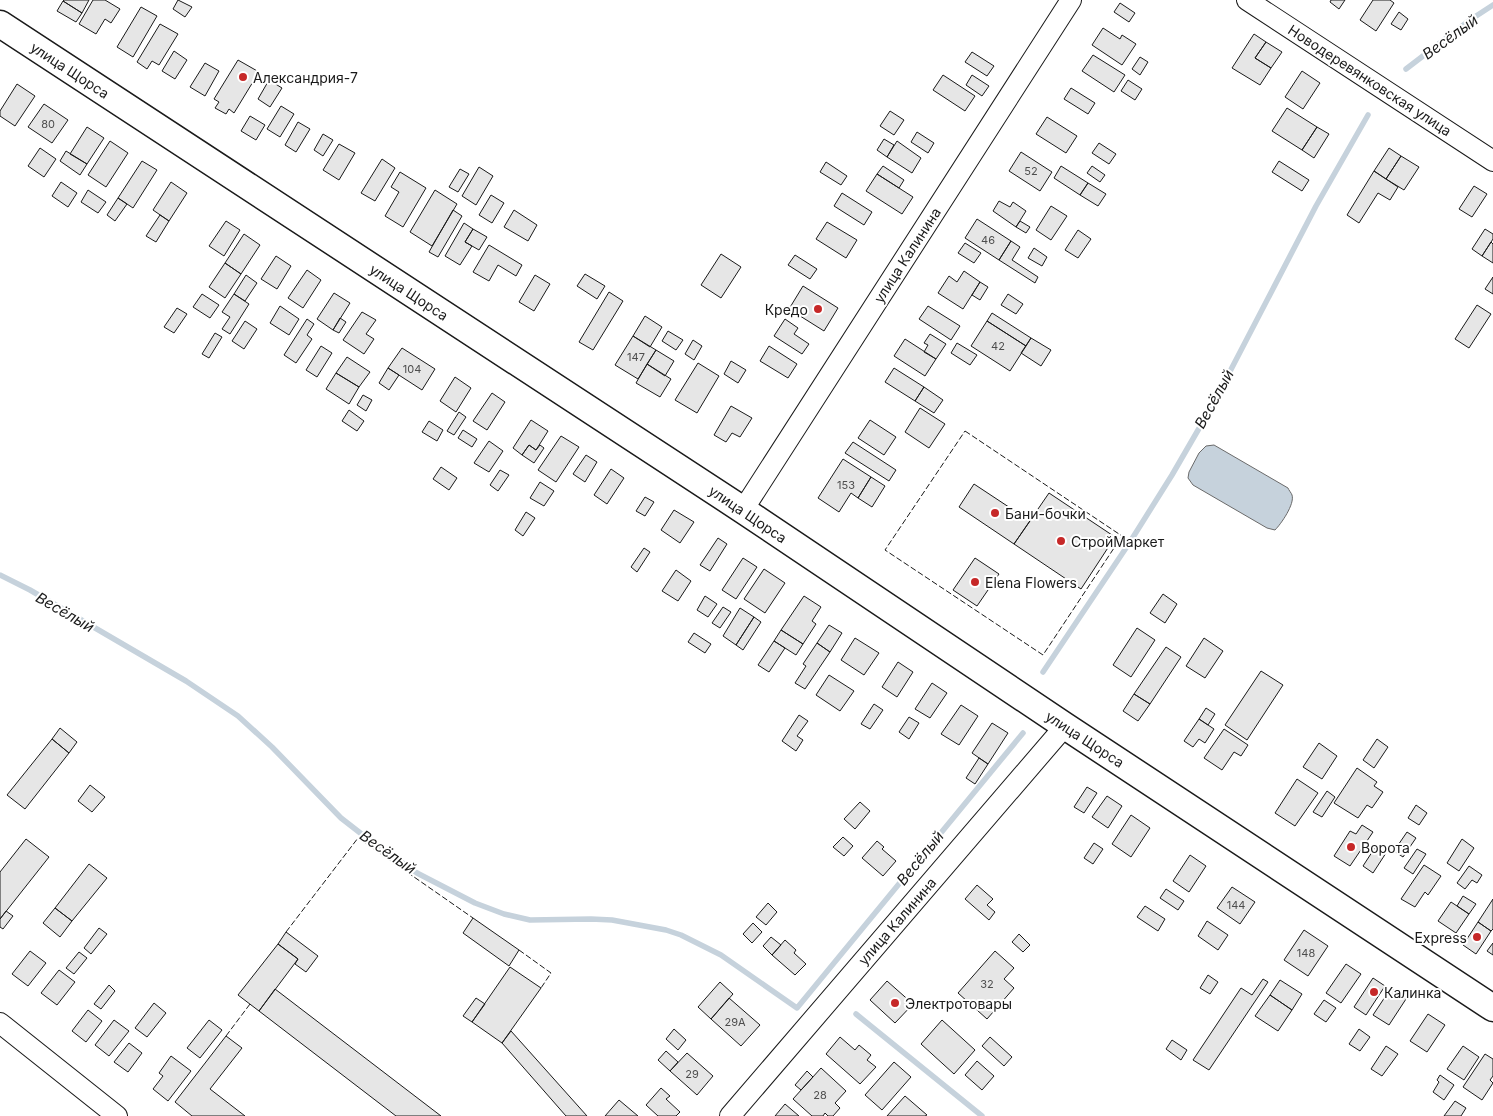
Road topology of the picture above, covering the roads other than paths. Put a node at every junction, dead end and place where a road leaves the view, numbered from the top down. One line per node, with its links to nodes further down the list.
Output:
1 (1071, 0): 5 (street, улица Калинина)
2 (1247, 0): 4 (street, Новодеревянковская улица)
3 (0, 24): 5 (main road, улица Щорса)
4 (1493, 160)
5 (742, 510): 6 (main road, улица Щорса)
6 (1065, 726): 7 (main road, улица Щорса); 10 (street, улица Калинина)
7 (1493, 1008)
8 (0, 1023): 9 (street)
9 (117, 1116)
10 (730, 1116)

